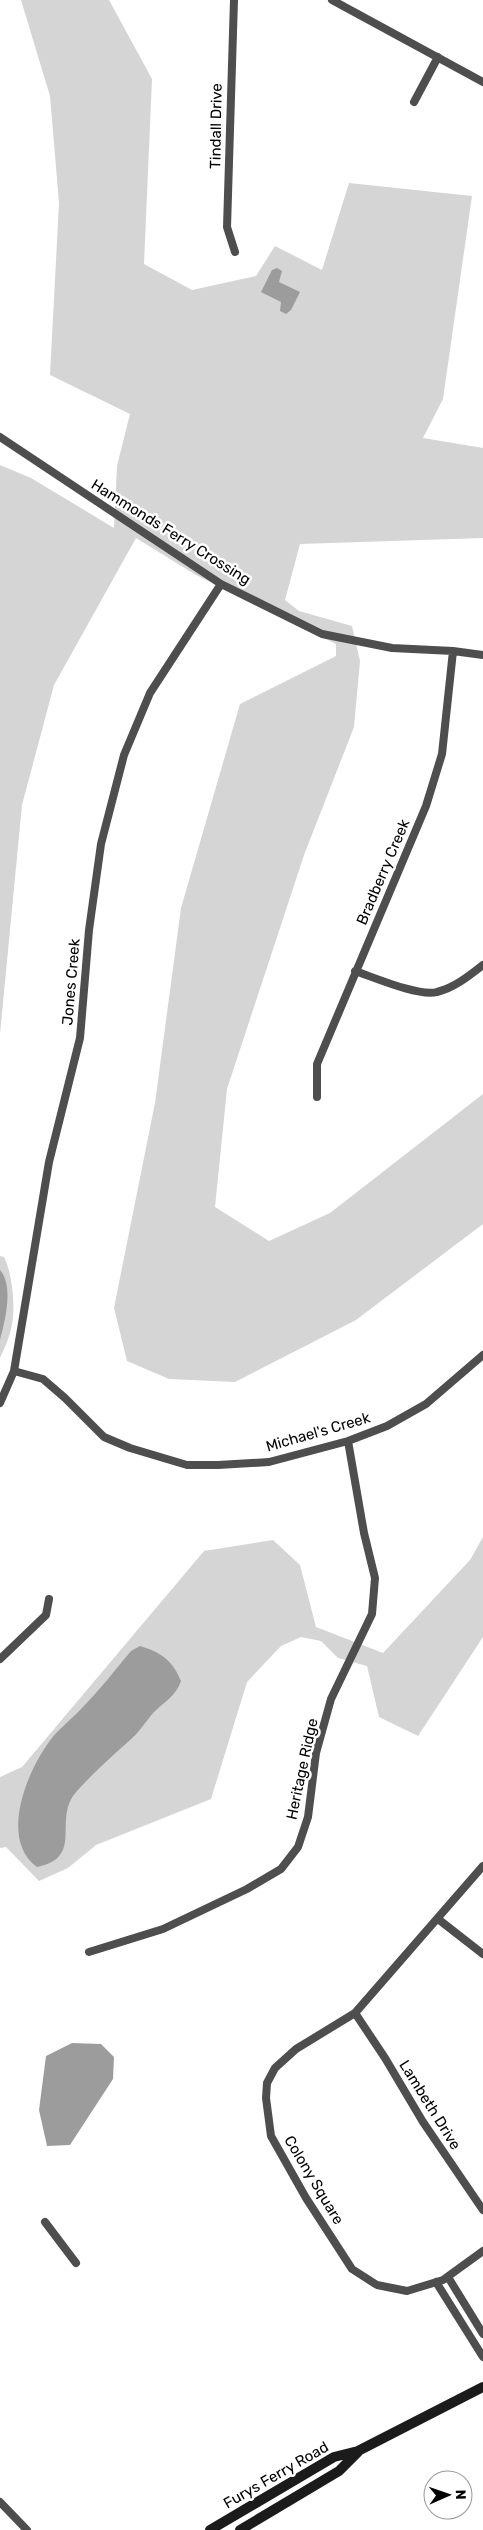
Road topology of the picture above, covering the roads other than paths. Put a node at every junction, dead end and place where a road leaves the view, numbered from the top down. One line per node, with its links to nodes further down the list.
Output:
1 (234, 0): 6 (street, Tindall Drive)
2 (332, 0): 3 (street)
3 (438, 57): 4 (street); 5 (street)
4 (483, 82)
5 (414, 102)
6 (235, 252)
7 (0, 436): 8 (street, Hammonds Ferry Crossing)
8 (222, 584): 9 (street, Hammonds Ferry Crossing); 15 (street, Jones Creek)
9 (453, 651): 10 (street, Hammonds Ferry Crossing); 12 (street, Bradberry Creek)
10 (483, 655)
11 (483, 966): 12 (street)
12 (355, 971): 13 (street, Bradberry Creek)
13 (317, 1097)
14 (483, 1355): 17 (street, Michael's Creek)
15 (14, 1371): 16 (street, Jones Creek); 17 (street, Michael's Creek)
16 (0, 1403)
17 (348, 1441): 22 (street, Heritage Ridge)
18 (49, 1599): 19 (street)
19 (0, 1659)
20 (483, 1866): 21 (street, Colony Square)
21 (438, 1919): 23 (street); 24 (street, Colony Square)
22 (89, 1952)
23 (483, 1954)
24 (355, 2014): 25 (street, Lambeth Drive); 30 (street, Colony Square)
25 (483, 2210)
26 (45, 2222): 28 (street)
27 (483, 2251): 29 (street, Colony Square)
28 (76, 2263)
29 (448, 2277): 30 (street, Colony Square); 31 (street)
30 (436, 2282): 32 (street)
31 (483, 2334)
32 (483, 2357)
33 (483, 2387): 34 (main road, Furys Ferry Road)
34 (358, 2451): 37 (main road, Furys Ferry Road); 38 (main road, Furys Ferry Road)
35 (0, 2502): 36 (street)
36 (27, 2530)
37 (210, 2530)
38 (240, 2530)

